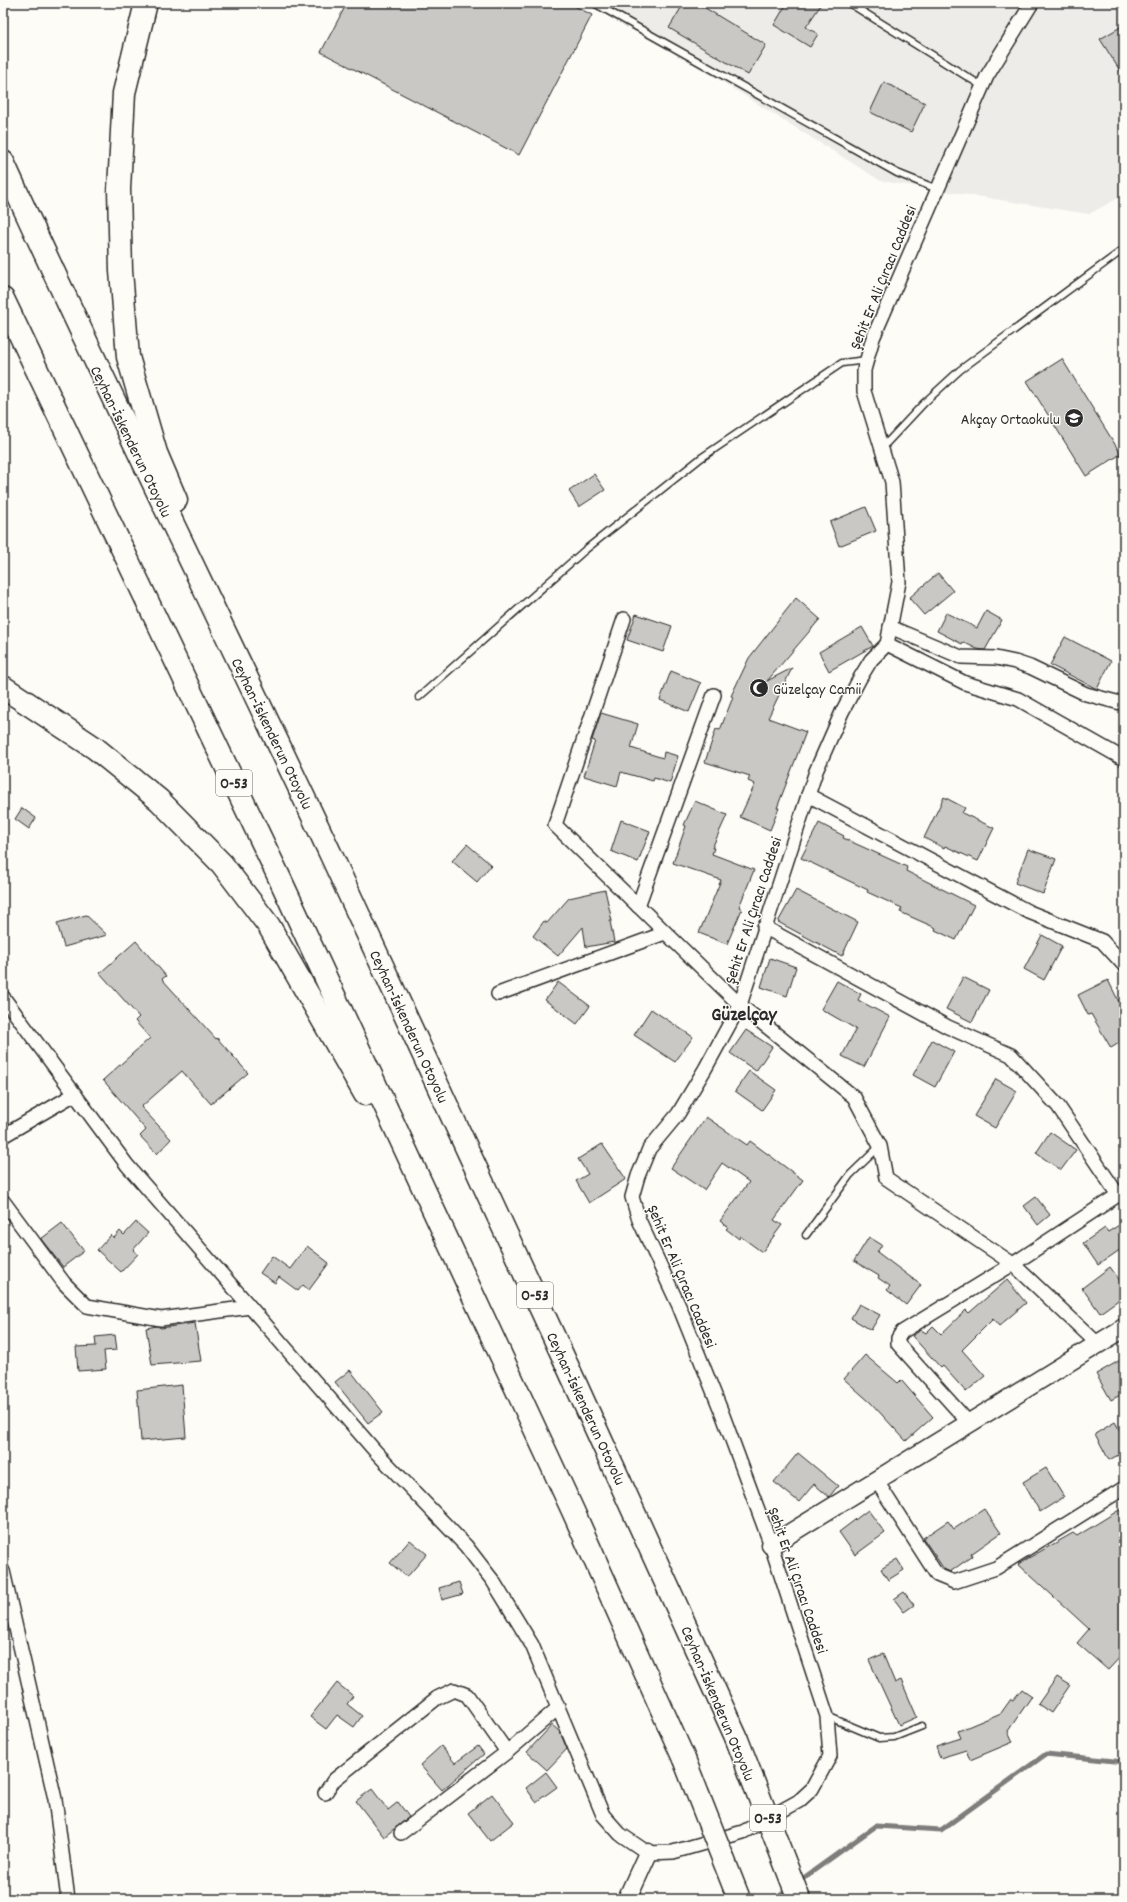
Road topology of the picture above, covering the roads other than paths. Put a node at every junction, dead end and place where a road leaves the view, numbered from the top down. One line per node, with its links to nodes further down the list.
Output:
1 (146, 3): 21 (highway)
2 (594, 3): 7 (lane)
3 (849, 3): 5 (lane)
4 (1032, 3): 5 (street, Şehit Er Ali Çıracı Caddesi)
5 (982, 86): 7 (street, Şehit Er Ali Çıracı Caddesi)
6 (3, 162): 21 (highway, Ceyhan-İskenderun Otoyolu / O-53)
7 (938, 189): 10 (street, Şehit Er Ali Çıracı Caddesi)
8 (1124, 249): 11 (lane)
9 (3, 299): 36 (highway, O-53)
10 (866, 360): 11 (street, Şehit Er Ali Çıracı Caddesi); 17 (lane)
11 (882, 448): 13 (street, Şehit Er Ali Çıracı Caddesi)
12 (624, 619): 22 (street)
13 (890, 627): 14 (street, Şehit Er Ali Çıracı Caddesi); 18 (street)
14 (887, 644): 19 (street); 20 (street, Şehit Er Ali Çıracı Caddesi)
15 (3, 687): 36 (highway)
16 (714, 695): 22 (street)
17 (419, 697)
18 (1124, 704)
19 (1124, 759)
20 (808, 795): 23 (street, Şehit Er Ali Çıracı Caddesi); 25 (street)
21 (331, 855): 55 (highway, Ceyhan-İskenderun Otoyolu / O-53, bridge)
22 (638, 906): 24 (street)
23 (764, 927): 28 (street, Şehit Er Ali Çıracı Caddesi); 32 (street)
24 (665, 933): 26 (street); 28 (street)
25 (1124, 965)
26 (498, 994)
27 (3, 997): 29 (street)
28 (740, 1005): 31 (street); 43 (street, Şehit Er Ali Çıracı Caddesi)
29 (75, 1094): 30 (street); 37 (street)
30 (3, 1136)
31 (880, 1146): 34 (lane); 35 (street)
32 (1121, 1193): 35 (street)
33 (3, 1201): 37 (street)
34 (806, 1235)
35 (1014, 1264): 39 (street); 40 (street)
36 (461, 1268): 54 (highway, O-53, bridge)
37 (250, 1307): 45 (street)
38 (1124, 1328): 39 (street)
39 (1098, 1344): 40 (street)
40 (969, 1423): 41 (street)
41 (876, 1480): 42 (street); 43 (street)
42 (1124, 1488)
43 (771, 1545): 46 (street, Şehit Er Ali Çıracı Caddesi)
44 (3, 1571): 52 (street)
45 (558, 1708): 48 (street); 51 (street)
46 (827, 1716): 47 (lane); 51 (street, Şehit Er Ali Çıracı Caddesi)
47 (922, 1726)
48 (507, 1752): 49 (street); 50 (street)
49 (325, 1793)
50 (401, 1833)
51 (648, 1853): 53 (street)
52 (68, 1899)
53 (627, 1899)
54 (739, 1899)
55 (799, 1899)

